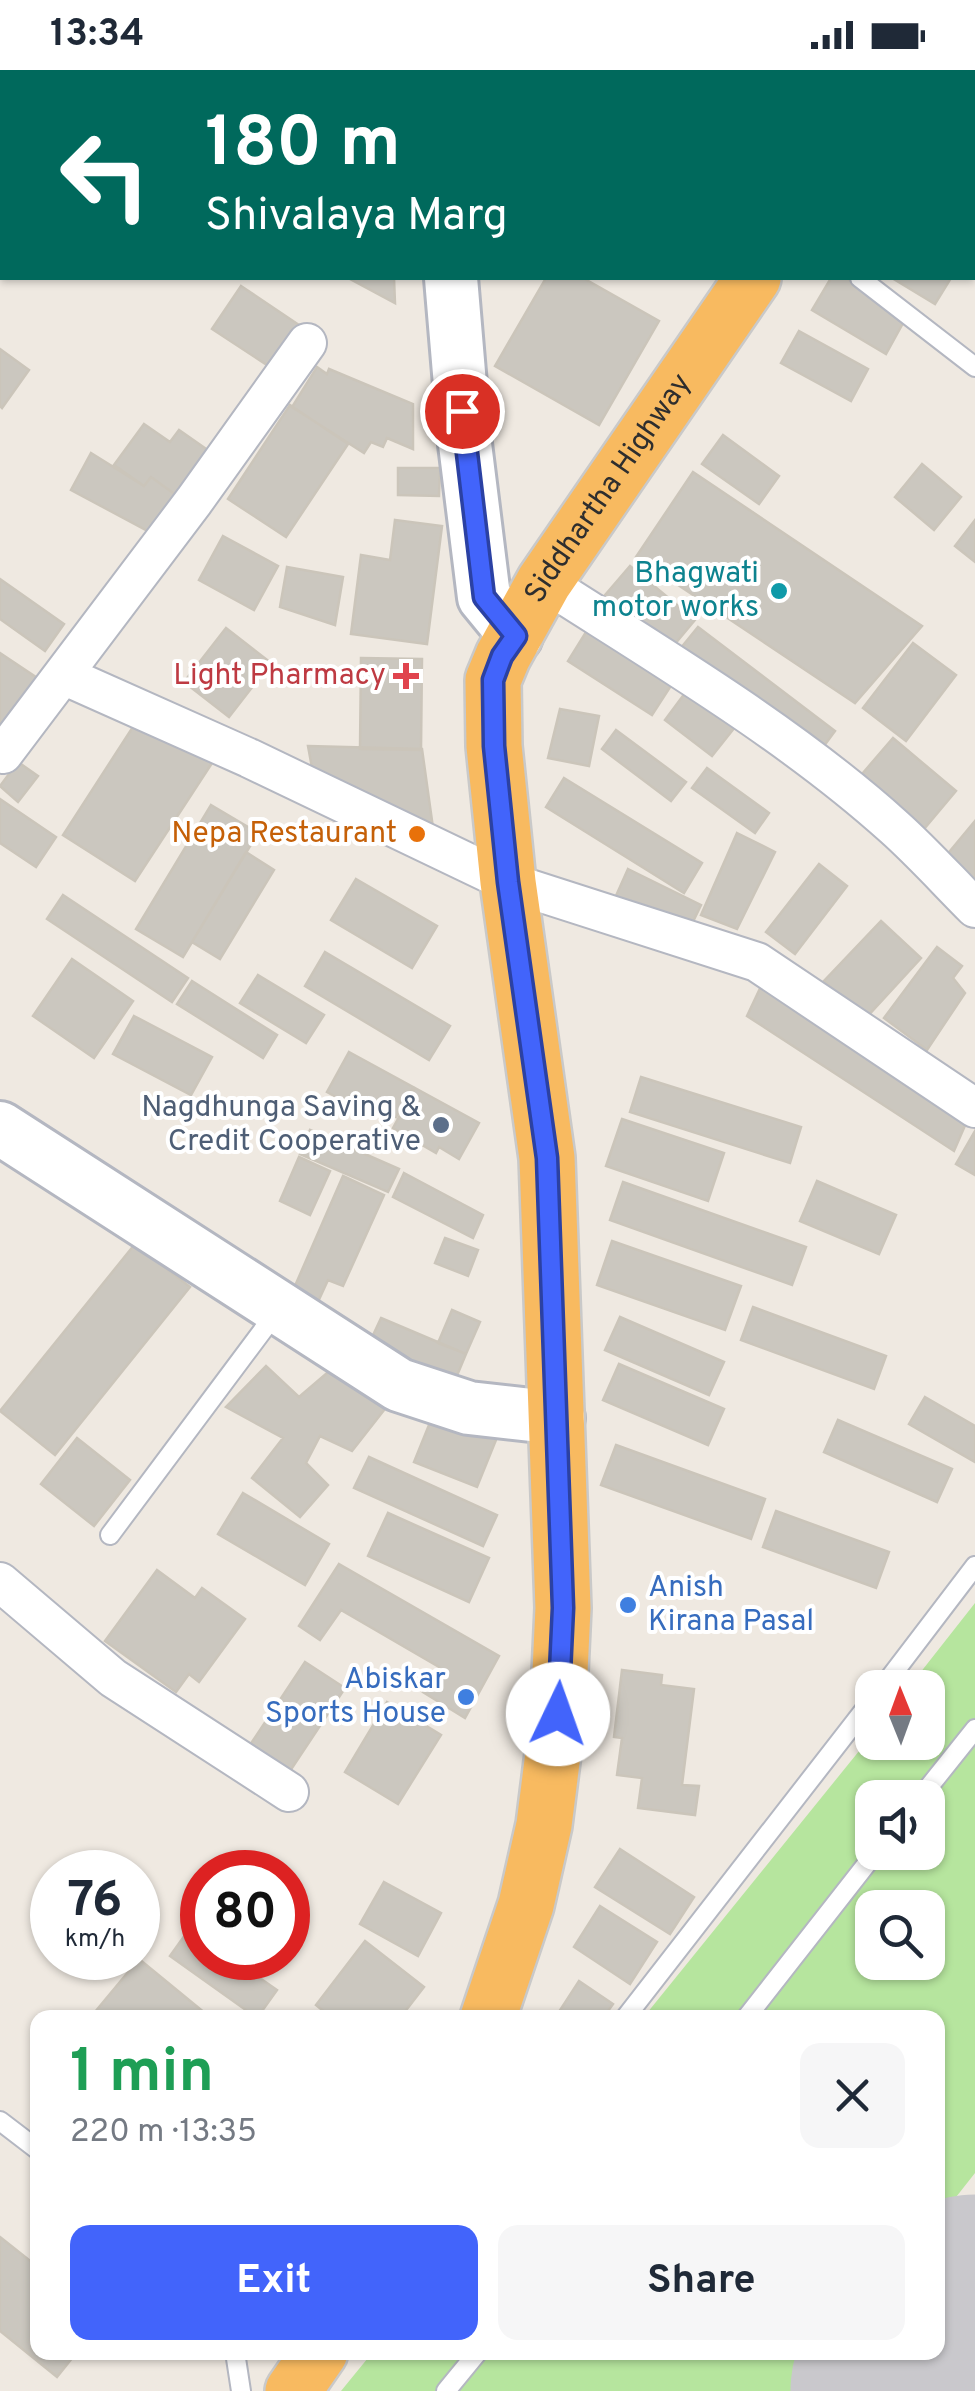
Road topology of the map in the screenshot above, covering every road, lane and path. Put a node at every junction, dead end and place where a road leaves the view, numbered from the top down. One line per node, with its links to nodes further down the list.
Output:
1 (451, 280): 7 (main road)
2 (752, 280): 6 (highway, Siddhartha Highway)
3 (863, 280): 5 (lane)
4 (307, 343): 8 (street)
5 (975, 367)
6 (544, 582): 7 (highway, Siddhartha Highway); 11 (street)
7 (516, 636): 10 (highway, Siddhartha Highway)
8 (63, 675): 9 (street); 10 (street)
9 (3, 754)
10 (508, 882): 12 (street); 15 (highway, Siddhartha Highway)
11 (975, 908)
12 (975, 1108)
13 (0, 1128): 14 (main road)
14 (278, 1309): 15 (main road); 16 (lane)
15 (558, 1418): 25 (highway, Siddhartha Highway)
16 (110, 1534)
17 (975, 1566): 19 (lane)
18 (0, 1582): 23 (street)
19 (896, 1670)
20 (855, 1722): 26 (lane)
21 (975, 1729): 22 (lane)
22 (934, 1780)
23 (289, 1792)
24 (862, 1870): 27 (lane)
25 (491, 2010)
26 (631, 2010)
27 (752, 2010)
28 (0, 2121): 29 (lane)
29 (30, 2144)
30 (237, 2360): 33 (lane)
31 (314, 2360): 34 (highway)
32 (471, 2360): 35 (lane)
33 (241, 2391)
34 (292, 2391)
35 (446, 2391)

